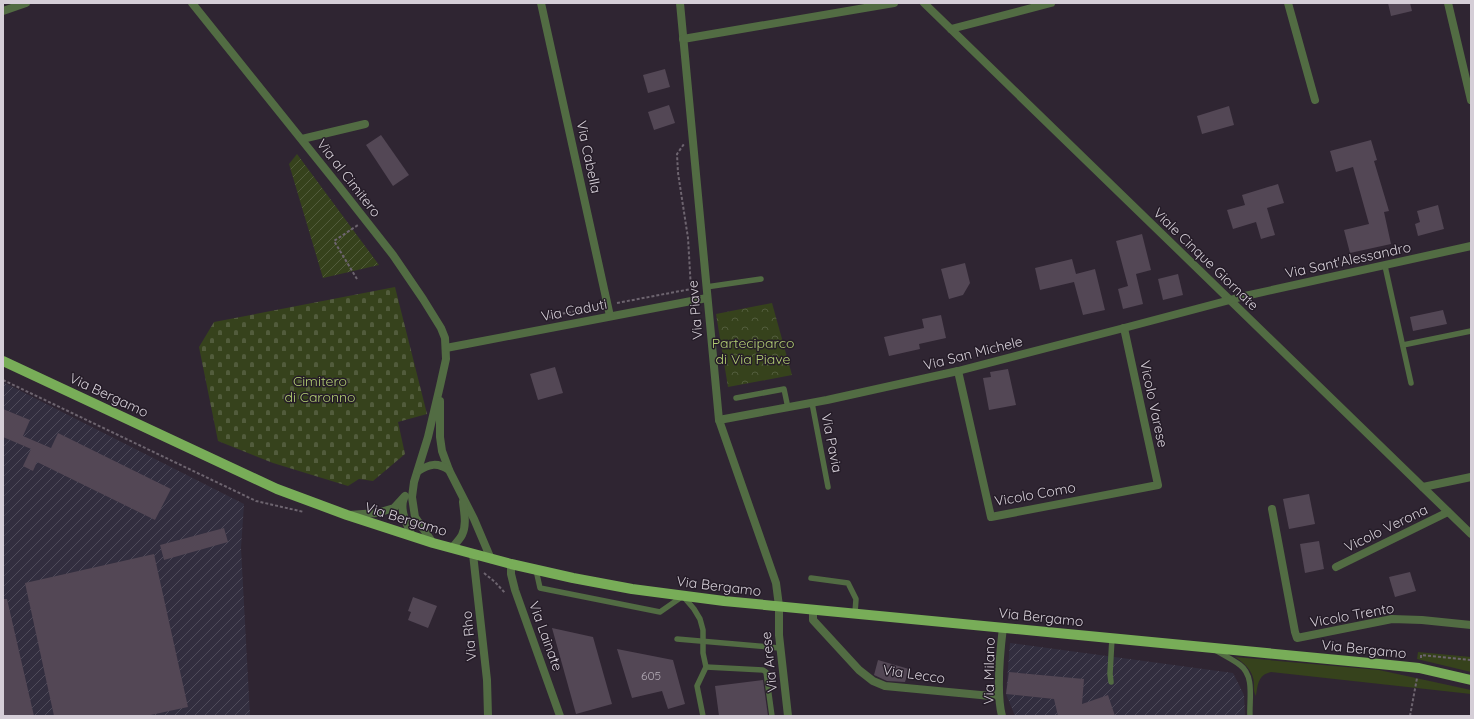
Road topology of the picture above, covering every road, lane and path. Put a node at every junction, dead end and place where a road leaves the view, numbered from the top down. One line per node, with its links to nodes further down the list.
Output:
1 (26, 3): 10 (street)
2 (192, 3): 16 (street, Via al Cimitero)
3 (541, 3): 26 (street, Via Cabella)
4 (680, 3): 12 (street, Via Piave)
5 (894, 3): 12 (street)
6 (924, 3): 11 (street, Viale Cinque Giornate)
7 (1051, 3): 11 (street)
8 (1288, 3): 13 (street)
9 (1448, 3): 14 (street)
10 (3, 11)
11 (951, 29): 25 (street, Viale Cinque Giornate)
12 (683, 39): 17 (street, Via Piave)
13 (1315, 100)
14 (1471, 100)
15 (365, 124): 16 (street)
16 (302, 139): 32 (street, Via al Cimitero)
17 (693, 140): 23 (street, Via Piave); 26 (path)
18 (358, 225): 21 (path)
19 (1471, 246): 20 (street, Via Sant'Alessandro)
20 (1386, 266): 25 (street, Via Sant'Alessandro); 31 (lane)
21 (357, 279)
22 (762, 279): 23 (lane)
23 (706, 287): 24 (street, Via Piave)
24 (707, 298): 27 (street, Via Caduti); 41 (street, Via Piave)
25 (1230, 301): 29 (street, Via San Michele); 48 (street, Viale Cinque Giornate)
26 (608, 305): 27 (street, Via Cabella); 28 (path)
27 (610, 316): 28 (street, Via Caduti)
28 (551, 327): 32 (street, Via Caduti)
29 (1124, 328): 34 (street, Via San Michele); 46 (street, Vicolo Varese)
30 (1471, 331): 31 (lane)
31 (1403, 345): 36 (lane)
32 (446, 348): 37 (street, Via al Cimitero)
33 (3, 361): 54 (main road, Via Bergamo)
34 (958, 371): 39 (street, Via San Michele); 46 (street, Vicolo Como)
35 (3, 380): 53 (path)
36 (1411, 384)
37 (440, 386): 42 (street); 43 (street)
38 (736, 398): 40 (lane)
39 (812, 403): 40 (street, Via San Michele); 47 (lane, Via Pavia)
40 (788, 408): 41 (street, Via San Michele)
41 (719, 420): 68 (street, Via Piave)
42 (449, 470): 43 (street); 50 (street)
43 (418, 471): 45 (street)
44 (1471, 477): 48 (street)
45 (414, 482): 49 (street); 57 (street)
46 (1158, 485)
47 (828, 487)
48 (1424, 488): 52 (street, Viale Cinque Giornate)
49 (405, 496): 54 (street); 56 (street)
50 (463, 499): 58 (street); 60 (street)
51 (1272, 509): 71 (street, Vicolo Trento)
52 (1448, 512): 55 (street, Viale Cinque Giornate); 63 (street, Vicolo Verona)
53 (310, 513)
54 (347, 515): 56 (main road, Via Bergamo)
55 (1471, 534)
56 (412, 536): 57 (main road, Via Bergamo)
57 (433, 543): 58 (main road, Via Bergamo)
58 (452, 548): 59 (main road, Via Bergamo)
59 (474, 554): 60 (main road, Via Bergamo); 62 (street, Via Rho)
60 (492, 559): 61 (main road, Via Bergamo)
61 (511, 564): 64 (main road, Via Bergamo); 83 (street, Via Lainate)
62 (475, 567): 67 (path); 82 (street, Via Rho)
63 (1336, 567)
64 (536, 570): 66 (main road, Via Bergamo); 66 (lane)
65 (811, 578): 70 (lane)
66 (683, 596): 68 (main road, Via Bergamo); 75 (lane)
67 (508, 597)
68 (778, 606): 69 (main road, Via Bergamo); 76 (street, Via Arese)
69 (813, 610): 70 (main road, Via Bergamo); 81 (street, Via Lecco)
70 (856, 614): 72 (main road, Via Bergamo)
71 (1471, 625)
72 (1003, 627): 73 (main road, Via Bergamo); 81 (street, Via Milano)
73 (1112, 638): 77 (main road, Via Bergamo); 80 (lane)
74 (677, 639): 75 (lane)
75 (703, 641): 76 (lane); 78 (lane)
76 (780, 648): 86 (street, Via Arese)
77 (1211, 648): 79 (main road, Via Bergamo); 88 (lane)
78 (706, 666): 84 (lane); 85 (lane)
79 (1471, 680)
80 (1111, 682)
81 (999, 695): 87 (street, Via Milano)
82 (488, 716)
83 (560, 716)
84 (703, 716)
85 (772, 716)
86 (788, 716)
87 (1002, 716)
88 (1250, 716)

